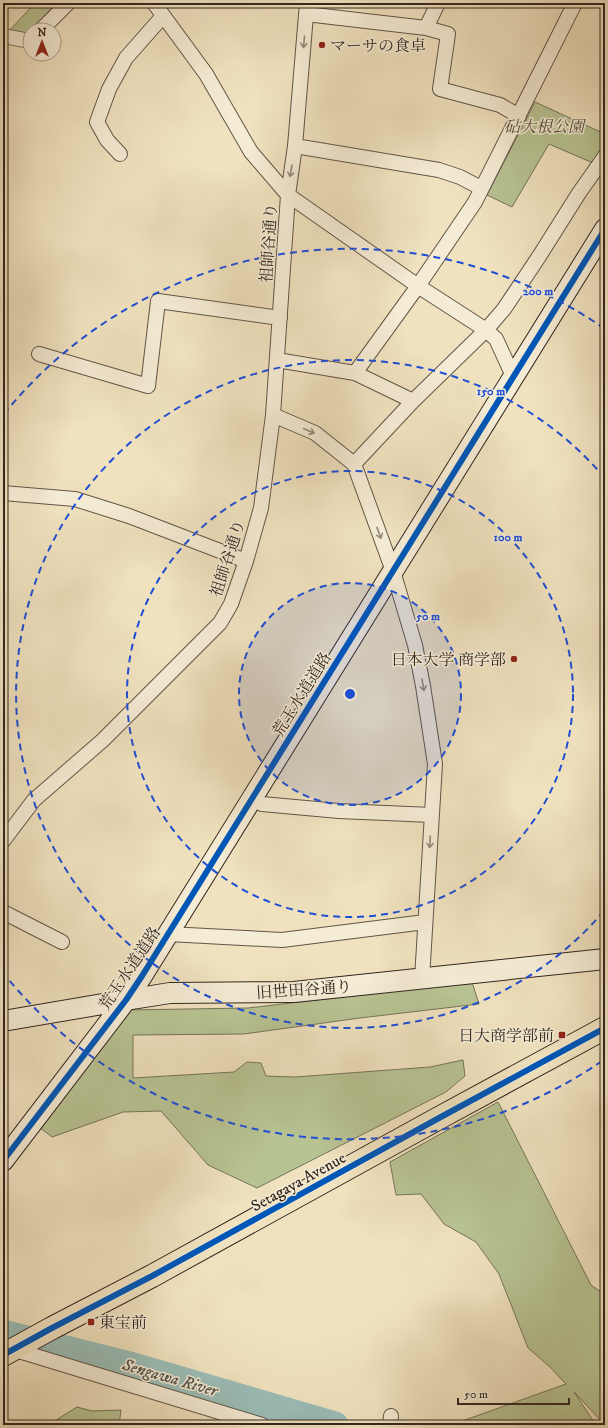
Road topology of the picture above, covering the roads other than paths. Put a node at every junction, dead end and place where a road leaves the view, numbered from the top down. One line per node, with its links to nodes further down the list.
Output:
1 (68, 3): 7 (street)
2 (154, 3): 6 (street)
3 (438, 3): 8 (street)
4 (575, 3): 11 (street)
5 (307, 9): 8 (street); 12 (street, 祖師谷通り, one-way to 12)
6 (163, 16): 13 (street); 16 (street)
7 (49, 22)
8 (426, 28): 11 (street)
9 (3, 36): 10 (street)
10 (22, 40)
11 (519, 116): 15 (street)
12 (295, 146): 15 (street); 16 (street, 祖師谷通り, one-way to 16)
13 (120, 154)
14 (605, 156): 20 (street)
15 (481, 188): 18 (street)
16 (288, 196): 18 (street); 19 (street, 祖師谷通り)
17 (605, 229): 24 (main road, 荒玉水道道路)
18 (418, 286): 20 (street); 23 (street)
19 (280, 318): 21 (street); 22 (street, 祖師谷通り)
20 (486, 330): 24 (street); 25 (street)
21 (39, 354)
22 (277, 360): 23 (street); 26 (street, 祖師谷通り)
23 (355, 373): 25 (street)
24 (513, 376): 30 (main road, 荒玉水道道路)
25 (413, 401): 27 (street)
26 (273, 415): 27 (street, one-way to 27); 29 (street, 祖師谷通り)
27 (354, 464): 30 (street, one-way to 30)
28 (3, 493): 29 (street)
29 (246, 561): 33 (street, 祖師谷通り)
30 (393, 570): 31 (main road, 荒玉水道道路); 32 (street, one-way to 32)
31 (252, 799): 32 (street); 36 (main road, 荒玉水道道路)
32 (432, 815): 35 (street, one-way to 35)
33 (3, 841)
34 (3, 912): 37 (street)
35 (426, 922): 36 (street); 39 (street)
36 (168, 934): 40 (main road, 荒玉水道道路)
37 (62, 942)
38 (605, 959): 39 (main road, 旧世田谷通り)
39 (422, 979): 40 (main road, 旧世田谷通り)
40 (126, 1000): 41 (main road, 旧世田谷通り); 43 (main road, 荒玉水道道路)
41 (3, 1021)
42 (605, 1028): 44 (main road, Setagaya Avenue)
43 (3, 1161)
44 (6, 1350): 45 (street)
45 (262, 1425)

